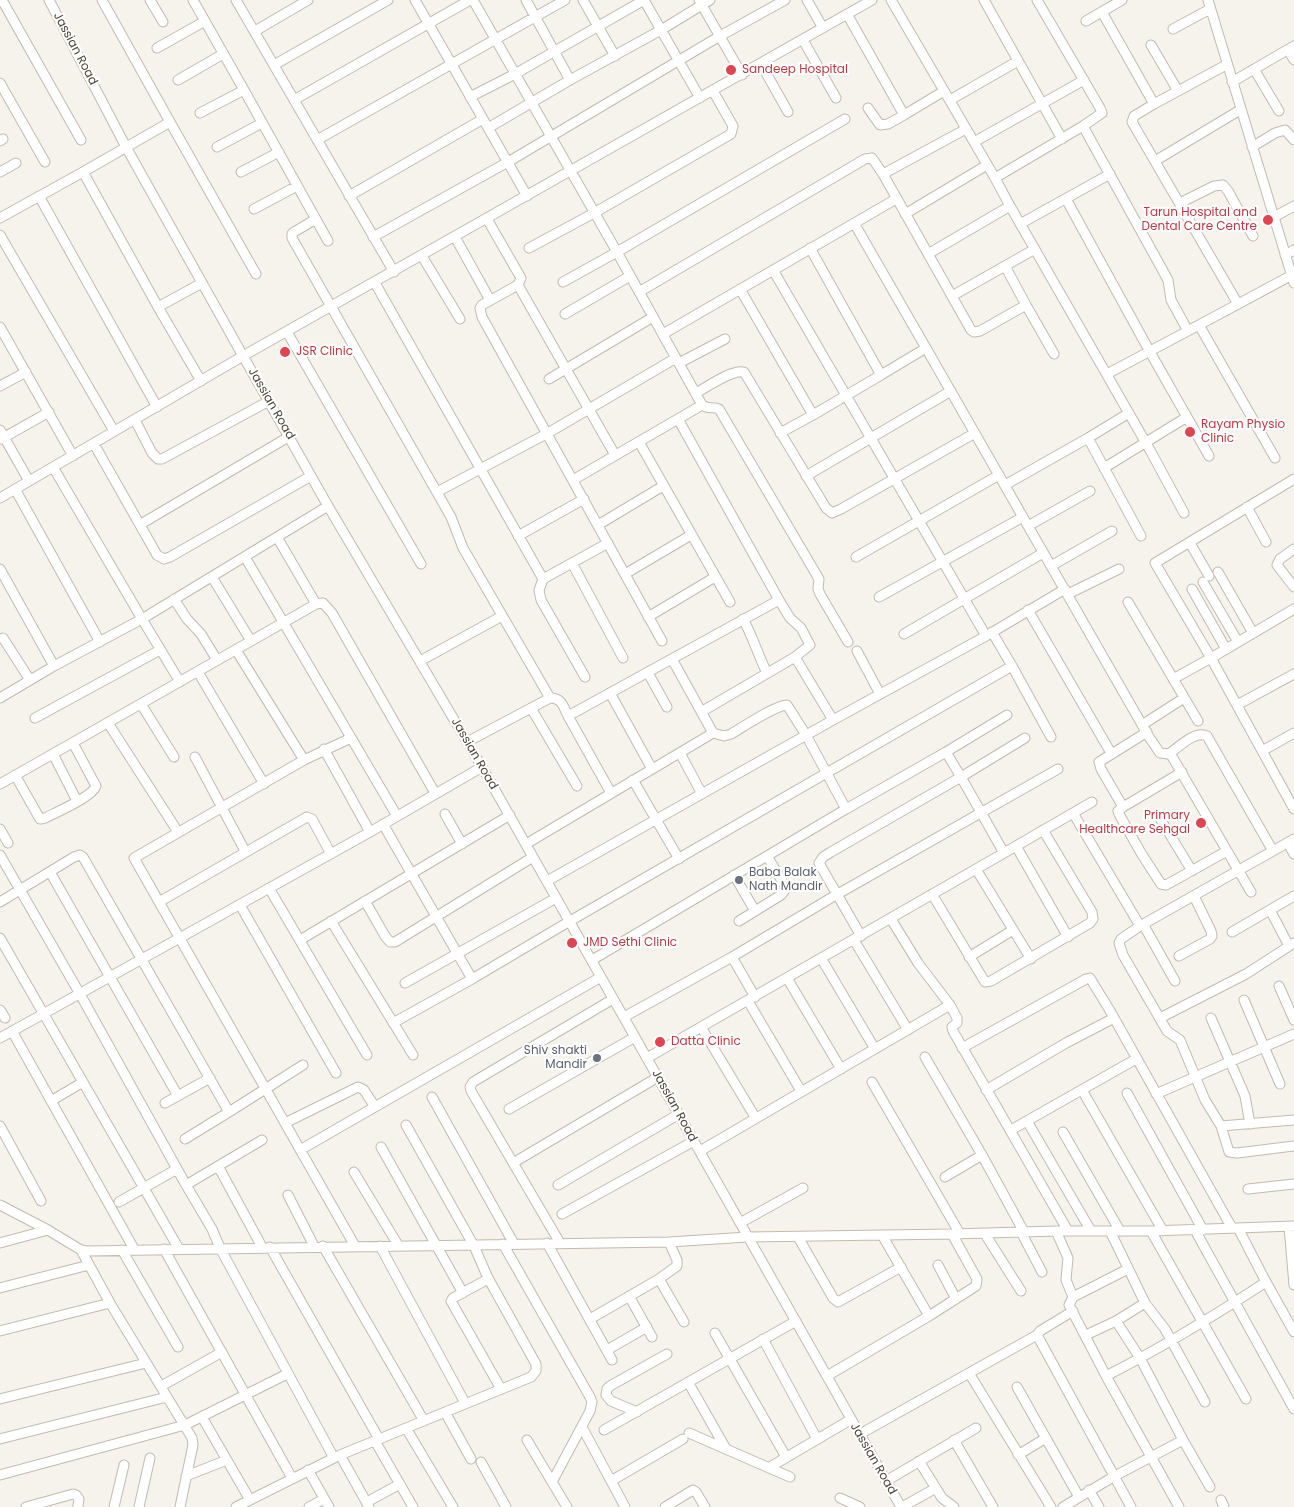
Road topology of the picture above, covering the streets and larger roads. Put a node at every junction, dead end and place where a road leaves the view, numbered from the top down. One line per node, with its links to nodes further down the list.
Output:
1 (2, 0): 87 (street)
2 (49, 0): 91 (street, Jassian Road)
3 (102, 0): 80 (street)
4 (150, 0): 29 (street)
5 (193, 0): 27 (street)
6 (237, 0): 35 (street)
7 (308, 0): 35 (street)
8 (388, 0): 50 (street)
9 (415, 0): 30 (street)
10 (471, 0): 30 (street); 37 (street)
11 (526, 0): 26 (street)
12 (565, 0): 26 (street)
13 (582, 0): 31 (street)
14 (644, 0): 31 (street); 34 (street)
15 (784, 0): 36 (street)
16 (807, 0): 32 (street)
17 (872, 0): 25 (street)
18 (891, 0): 62 (street)
19 (984, 0): 47 (street)
20 (1038, 0): 57 (street)
21 (1122, 0): 24 (street)
22 (703, 2): 34 (street); 36 (street)
23 (1209, 4): 33 (street); 51 (street)
24 (1102, 12): 28 (street); 71 (street)
25 (847, 14): 32 (street); 77 (street)
26 (535, 17): 37 (street); 42 (street)
27 (205, 20): 40 (street); 43 (street)
28 (1086, 20)
29 (163, 22)
30 (428, 24): 48 (street); 67 (street)
31 (598, 27): 42 (street); 44 (street)
32 (823, 28): 38 (street)
33 (1173, 29)
34 (661, 30): 44 (street); 46 (street)
35 (254, 31): 50 (street)
36 (720, 36): 46 (street); 54 (street)
37 (496, 40): 48 (street); 53 (street)
38 (803, 40): 49 (street); 66 (street)
39 (1151, 45): 63 (street)
40 (157, 48)
41 (1291, 48): 45 (street); 52 (street)
42 (554, 52): 53 (street); 56 (street)
43 (223, 54): 55 (street); 60 (street)
44 (615, 56): 56 (street)
45 (1294, 60)
46 (679, 61): 65 (street); 85 (street)
47 (1018, 61): 68 (street); 70 (street)
48 (451, 64): 64 (street); 88 (street)
49 (761, 64): 54 (street); 75 (street)
50 (274, 65): 67 (street)
51 (1226, 65): 58 (street); 63 (street)
52 (1254, 69): 58 (street); 74 (street)
53 (515, 74): 64 (street); 69 (street)
54 (742, 75): 61 (street)
55 (178, 80)
56 (570, 80): 69 (street)
57 (1084, 80): 70 (street); 82 (street)
58 (1232, 82): 73 (street)
59 (0, 83): 96 (street)
60 (244, 90): 76 (street); 81 (street)
61 (714, 91): 65 (street); 117 (street)
62 (944, 91): 68 (street); 77 (street)
63 (1178, 91): 71 (street)
64 (470, 96): 78 (street)
65 (700, 98): 100 (street)
66 (836, 98)
67 (294, 100): 88 (street)
68 (950, 100): 84 (street)
69 (531, 102): 83 (street); 85 (street)
70 (1042, 104): 86 (street); 90 (street)
71 (1154, 104): 95 (street)
72 (868, 108): 77 (street)
73 (1240, 110): 93 (street); 95 (street)
74 (1279, 111)
75 (788, 112)
76 (200, 113)
77 (904, 115)
78 (483, 119): 83 (street); 109 (street)
79 (845, 119): 134 (street)
80 (170, 122): 91 (street); 141 (street)
81 (262, 123): 92 (street); 94 (street)
82 (1083, 126): 86 (street); 105 (street)
83 (488, 128): 97 (street)
84 (966, 129): 90 (street); 104 (street)
85 (551, 137): 97 (street); 100 (street)
86 (1062, 139): 106 (street)
87 (81, 140)
88 (317, 140): 109 (street)
89 (1294, 140): 93 (street)
90 (974, 142): 99 (street)
91 (126, 147): 102 (street); 145 (street, Jassian Road)
92 (216, 147)
93 (1252, 147): 119 (street)
94 (278, 152): 103 (street); 107 (street)
95 (1155, 161): 113 (street)
96 (44, 162)
97 (508, 162): 110 (street); 127 (street)
98 (16, 163): 101 (street)
99 (987, 165): 106 (street); 118 (street)
100 (571, 171): 110 (street); 117 (street)
101 (0, 172)
102 (83, 172): 108 (street); 154 (street)
103 (242, 172)
104 (883, 174): 111 (street); 149 (street)
105 (1110, 174): 112 (street); 161 (street)
106 (995, 178): 114 (street)
107 (297, 186): 116 (street); 121 (street)
108 (39, 196): 120 (street); 182 (street)
109 (349, 196): 127 (street)
110 (527, 196): 122 (street)
111 (896, 198): 118 (street); 123 (street)
112 (1066, 199): 124 (street); 166 (street)
113 (1180, 203): 126 (street); 152 (street)
114 (1010, 206): 124 (street); 135 (street)
115 (1294, 206): 119 (street)
116 (254, 209)
117 (594, 213): 130 (street); 134 (street)
118 (905, 214): 135 (street)
119 (1274, 217): 136 (street)
120 (0, 218)
121 (316, 219): 129 (street); 155 (street)
122 (486, 219): 128 (street); 147 (street)
123 (854, 223): 131 (street); 165 (street)
124 (1020, 224): 132 (street)
125 (0, 234): 190 (street)
126 (1253, 236)
127 (374, 237): 140 (street)
128 (455, 237): 137 (street); 151 (street)
129 (328, 241)
130 (530, 248)
131 (810, 248): 139 (street); 173 (street)
132 (1035, 249): 138 (street); 172 (street)
133 (1294, 250): 136 (street)
134 (617, 252): 142 (street); 144 (street)
135 (928, 254): 150 (street)
136 (1285, 255): 143 (street)
137 (422, 256): 140 (street); 158 (street)
138 (1004, 266): 150 (street); 153 (street)
139 (773, 270): 148 (street); 179 (street)
140 (394, 272): 146 (street)
141 (256, 274)
142 (630, 276): 149 (street); 156 (street)
143 (1293, 279): 152 (street)
144 (563, 282)
145 (202, 283): 154 (street); 168 (street, Jassian Road)
146 (374, 283): 155 (street); 207 (street)
147 (518, 285): 151 (street); 170 (street)
148 (740, 289): 163 (street); 186 (street)
149 (639, 292): 157 (street)
150 (952, 296): 153 (street)
151 (490, 300): 191 (street)
152 (1238, 304): 159 (street)
153 (1026, 305): 167 (street)
154 (158, 307): 175 (street)
155 (331, 308): 162 (street); 219 (street)
156 (565, 314)
157 (653, 317): 163 (street); 170 (street)
158 (460, 319)
159 (1199, 325): 161 (street); 204 (street)
160 (1, 331): 171 (street)
161 (1188, 331): 166 (street)
162 (287, 332): 168 (street); 244 (street)
163 (663, 334): 169 (street)
164 (725, 339): 169 (street)
165 (926, 348): 173 (street); 177 (street)
166 (1150, 352): 172 (street); 187 (street)
167 (1054, 354)
168 (243, 356): 175 (street); 180 (street, Jassian Road)
169 (678, 361): 178 (street); 183 (street)
170 (566, 368): 174 (street); 183 (street)
171 (26, 372): 176 (street); 184 (street)
172 (1107, 374): 185 (street)
173 (881, 375): 179 (street)
174 (549, 379)
175 (202, 381): 182 (street)
176 (0, 386)
177 (951, 391): 193 (street); 196 (street)
178 (696, 393): 181 (street); 192 (street)
179 (846, 396): 186 (street); 196 (street)
180 (269, 401): 189 (street); 195 (street, Jassian Road)
181 (702, 405): 188 (street); 277 (street)
182 (157, 407): 189 (street)
183 (589, 409): 191 (street); 201 (street)
184 (49, 412): 194 (street); 202 (street)
185 (1129, 413): 197 (street); 199 (street)
186 (813, 415): 192 (street)
187 (1187, 416): 199 (street); 203 (street)
188 (678, 419): 198 (street); 259 (street)
189 (135, 420): 190 (street)
190 (114, 431): 200 (street)
191 (548, 433): 207 (street); 212 (street)
192 (780, 433): 210 (street)
193 (975, 433): 208 (street); 211 (street)
194 (1, 436): 214 (street)
195 (290, 436): 209 (street, Jassian Road); 227 (street)
196 (871, 438): 210 (street); 211 (street)
197 (1088, 438): 206 (street); 215 (street)
198 (639, 442): 201 (street); 216 (street)
199 (1146, 442): 206 (street); 224 (street)
200 (94, 444): 202 (street); 227 (street)
201 (615, 455): 212 (street)
202 (73, 456): 205 (street)
203 (1209, 456)
204 (1275, 458)
205 (53, 467): 214 (street); 267 (street)
206 (1104, 468): 233 (street)
207 (480, 469): 219 (street); 232 (street)
208 (999, 475): 215 (street); 226 (street)
209 (311, 476): 222 (street, Jassian Road); 227 (street)
210 (806, 476): 211 (street)
211 (894, 478): 226 (street)
212 (573, 480): 221 (street)
213 (1294, 480): 223 (street)
214 (30, 481): 217 (street)
215 (1004, 485): 225 (street)
216 (663, 486): 228 (street); 231 (street)
217 (15, 489): 220 (street); 276 (street)
218 (1090, 490): 229 (street)
219 (437, 492): 265 (street)
220 (0, 498)
221 (584, 499): 228 (street); 232 (street)
222 (328, 506): 234 (street); 288 (street, Jassian Road)
223 (1247, 507): 235 (street); 237 (street)
224 (1184, 513)
225 (1023, 517): 229 (street); 242 (street)
226 (919, 521): 241 (street); 242 (street)
227 (141, 524)
228 (598, 525): 236 (street)
229 (1028, 526): 239 (street)
230 (1112, 531): 245 (street)
231 (691, 535): 248 (street); 250 (street)
232 (518, 536): 252 (street)
233 (1141, 536)
234 (277, 537): 240 (street); 262 (street)
235 (1266, 542)
236 (608, 543): 243 (street); 248 (street)
237 (1190, 543): 251 (street); 285 (street)
238 (1294, 549): 253 (street)
239 (1044, 553): 245 (street); 257 (street)
240 (245, 557): 249 (street); 269 (street)
241 (856, 557)
242 (943, 562): 256 (street); 257 (street)
243 (572, 563): 252 (street); 284 (street)
244 (421, 564)
245 (1051, 566): 255 (street)
246 (0, 569): 289 (street)
247 (1119, 569): 255 (street)
248 (625, 574): 266 (street)
249 (212, 577): 258 (street); 274 (street)
250 (715, 577): 260 (street); 266 (street)
251 (1210, 577): 270 (street); 278 (street)
252 (543, 579): 295 (street)
253 (1294, 587)
254 (1192, 589): 279 (street)
255 (1066, 591): 264 (street); 315 (street)
256 (879, 597)
257 (964, 598): 271 (street); 272 (street)
258 (174, 599): 267 (street); 287 (street)
259 (780, 600): 268 (street); 283 (street)
260 (730, 602)
261 (1128, 602): 296 (street)
262 (316, 604): 269 (street); 345 (street)
263 (1294, 609): 270 (street)
264 (1028, 610): 272 (street); 330 (street)
265 (502, 616): 288 (street); 302 (street)
266 (648, 617): 275 (street)
267 (142, 619): 276 (street); 280 (street)
268 (743, 619): 286 (street); 293 (street)
269 (284, 624): 274 (street); 320 (street)
270 (1253, 633): 278 (street)
271 (904, 634)
272 (989, 634): 290 (street); 300 (street)
273 (3, 638): 297 (street)
274 (251, 641): 281 (street)
275 (662, 641)
276 (100, 642): 289 (street)
277 (848, 642)
278 (1238, 642): 279 (street)
279 (1226, 649): 285 (street)
280 (160, 650): 298 (street); 311 (street)
281 (236, 650): 287 (street); 333 (street)
282 (857, 651): 300 (street)
283 (795, 656): 293 (street); 312 (street)
284 (623, 658)
285 (1211, 658): 296 (street); 305 (street)
286 (672, 659): 292 (street); 308 (street)
287 (217, 660): 291 (street)
288 (420, 661): 322 (street, Jassian Road)
289 (54, 666): 297 (street)
290 (1012, 666): 319 (street); 338 (street)
291 (198, 672): 298 (street); 343 (street)
292 (648, 673): 299 (street); 306 (street)
293 (768, 673): 308 (street)
294 (1294, 674): 305 (street)
295 (585, 677)
296 (1173, 679): 303 (street)
297 (30, 680): 301 (street)
298 (180, 682): 304 (street)
299 (610, 693): 310 (street); 335 (street)
300 (880, 694): 312 (street)
301 (0, 696)
302 (550, 698): 307 (street); 310 (street)
303 (1184, 698): 313 (street); 315 (street)
304 (141, 704): 314 (street); 331 (street)
305 (1237, 705): 325 (street)
306 (667, 707)
307 (531, 708): 322 (street); 344 (street)
308 (701, 712): 316 (street)
309 (1007, 715): 326 (street)
310 (568, 716): 346 (street)
311 (35, 718)
312 (833, 720): 318 (street)
313 (1198, 721)
314 (108, 722): 323 (street); 364 (street)
315 (1145, 729): 328 (street); 330 (street)
316 (712, 733): 318 (street); 327 (street)
317 (1294, 733): 325 (street)
318 (806, 735): 338 (street); 347 (street)
319 (1051, 737)
320 (351, 738): 324 (street); 358 (street)
321 (1025, 738): 340 (street)
322 (468, 742): 334 (street, Jassian Road)
323 (72, 743): 329 (street); 348 (street)
324 (324, 749): 333 (street); 365 (street)
325 (1262, 751): 353 (street)
326 (946, 752): 340 (street); 352 (street)
327 (680, 753): 335 (street); 347 (street)
328 (1170, 753): 337 (street); 373 (street)
329 (53, 754): 339 (street); 348 (street)
330 (1111, 754): 350 (street)
331 (174, 757)
332 (195, 757): 351 (street)
333 (304, 760): 343 (street)
334 (482, 767): 345 (street); 359 (street, Jassian Road)
335 (652, 769): 341 (street)
336 (1058, 769): 356 (street)
337 (1182, 772): 350 (street); 372 (street)
338 (827, 774): 352 (street); 380 (street)
339 (15, 775): 342 (street); 348 (street)
340 (961, 777): 356 (street); 392 (street)
341 (633, 780): 346 (street); 360 (street)
342 (0, 784)
343 (264, 784): 351 (street)
344 (577, 786)
345 (436, 793): 358 (street)
346 (611, 793): 369 (street)
347 (702, 794): 360 (street)
348 (77, 801)
349 (1092, 802): 354 (street)
350 (1123, 807): 382 (street)
351 (221, 808): 364 (street); 371 (street)
352 (846, 809): 378 (street)
353 (1294, 809)
354 (1074, 812): 363 (street); 407 (street)
355 (444, 814): 368 (street)
356 (982, 814): 374 (street); 392 (street)
357 (1158, 815): 382 (street)
358 (397, 816): 361 (street)
359 (510, 816): 368 (street); 369 (street, Jassian Road)
360 (657, 820): 380 (street); 387 (street)
361 (383, 824): 365 (street); 385 (street)
362 (0, 829): 367 (street)
363 (1043, 830): 370 (street); 410 (street)
364 (178, 832): 398 (street)
365 (370, 832): 375 (street)
366 (1291, 841): 373 (street); 376 (street)
367 (8, 843)
368 (462, 844): 385 (street)
369 (526, 844): 379 (street, Jassian Road)
370 (1016, 846): 374 (street); 410 (street)
371 (245, 851): 375 (street); 398 (street)
372 (1227, 851): 382 (street); 383 (street)
373 (1273, 851): 383 (street)
374 (1004, 853): 381 (street)
375 (331, 854): 388 (street)
376 (1294, 854)
377 (0, 855): 389 (street)
378 (767, 856): 386 (street); 401 (street)
379 (533, 857): 387 (street, Jassian Road); 402 (street)
380 (679, 859): 405 (street)
381 (976, 869): 391 (street); 408 (street)
382 (1192, 871)
383 (1239, 871): 390 (street); 393 (street)
384 (50, 872): 389 (street); 421 (street); 424 (street)
385 (411, 874): 396 (street); 402 (street)
386 (734, 875): 401 (street); 423 (street)
387 (547, 882): 395 (street, Jassian Road)
388 (270, 888): 399 (street); 414 (street)
389 (20, 890): 397 (street); 431 (street)
390 (1251, 892)
391 (932, 894): 403 (street); 419 (street)
392 (836, 895): 413 (street); 418 (street)
393 (1194, 896): 407 (street); 417 (street)
394 (1294, 896): 400 (street)
395 (556, 898): 405 (street, Jassian Road); 416 (street)
396 (366, 901): 402 (street); 404 (street)
397 (0, 902)
398 (159, 902): 412 (street)
399 (240, 905): 412 (street); 460 (street)
400 (1270, 910): 409 (street); 415 (street)
401 (755, 911): 406 (street)
402 (436, 917): 416 (street)
403 (892, 919): 413 (street); 435 (street)
404 (331, 921): 414 (street); 442 (street)
405 (570, 921): 423 (street, Jassian Road); 427 (street)
406 (739, 921)
407 (1142, 925): 428 (street); 439 (street)
408 (1013, 930): 419 (street); 422 (street)
409 (1232, 932)
410 (1068, 937): 422 (street)
411 (0, 938): 436 (street)
412 (179, 938): 421 (street); 467 (street)
413 (857, 938): 420 (street); 444 (street)
414 (300, 940): 452 (street)
415 (1291, 945): 439 (street)
416 (457, 953): 427 (street); 429 (street)
417 (1179, 956)
418 (732, 957): 433 (street); 437 (street)
419 (969, 957): 422 (street)
420 (821, 958): 426 (street); 451 (street)
421 (141, 959): 424 (street); 463 (street)
422 (1031, 959)
423 (592, 960): 425 (street, Jassian Road)
424 (109, 977): 431 (street); 473 (street)
425 (601, 977): 432 (street, Jassian Road); 477 (street)
426 (787, 978): 433 (street); 459 (street)
427 (472, 980): 442 (street)
428 (1175, 981)
429 (405, 983)
430 (1279, 986): 441 (street)
431 (80, 994): 436 (street); 501 (street)
432 (613, 999): 437 (street, Jassian Road); 499 (street)
433 (751, 999): 443 (street); 468 (street)
434 (1244, 1000): 449 (street)
435 (950, 1005): 444 (street); 450 (street)
436 (44, 1014): 445 (street); 464 (street)
437 (624, 1016): 447 (street, Jassian Road)
438 (1114, 1018): 450 (street); 456 (street); 469 (street)
439 (1160, 1018): 462 (street)
440 (1211, 1018): 457 (street)
441 (1294, 1020)
442 (393, 1023): 453 (street)
443 (701, 1027): 455 (street); 481 (street)
444 (908, 1030): 451 (street)
445 (12, 1032): 448 (street); 475 (street)
446 (1294, 1034): 449 (street)
447 (635, 1037): 455 (street, Jassian Road); 478 (street)
448 (0, 1038)
449 (1265, 1046): 457 (street); 466 (street)
450 (962, 1048): 469 (street)
451 (875, 1049): 459 (street)
452 (367, 1055)
453 (412, 1055)
454 (925, 1057): 498 (street)
455 (647, 1058): 461 (street, Jassian Road)
456 (1136, 1059): 470 (street); 472 (street)
457 (1232, 1062): 462 (street); 485 (street)
458 (303, 1065): 467 (street)
459 (841, 1069): 468 (street)
460 (336, 1073)
461 (658, 1077): 480 (street, Jassian Road); 499 (street)
462 (1197, 1077): 472 (street); 488 (street)
463 (210, 1078): 473 (street); 479 (street)
464 (83, 1082): 475 (street); 507 (street)
465 (872, 1082): 527 (street)
466 (1280, 1084)
467 (265, 1089): 479 (street); 484 (street)
468 (801, 1090): 481 (street)
469 (986, 1090): 489 (street)
470 (1082, 1090): 483 (street); 519 (street)
471 (1128, 1093): 520 (street)
472 (1156, 1094): 517 (street)
473 (178, 1096): 476 (street)
474 (432, 1097): 536 (street)
475 (51, 1101): 546 (street)
476 (165, 1103)
477 (375, 1107): 484 (street); 496 (street)
478 (509, 1109)
479 (229, 1112): 491 (street)
480 (679, 1114): 493 (street, Jassian Road); 506 (street)
481 (755, 1117): 497 (street)
482 (1294, 1120): 485 (street)
483 (1027, 1121): 489 (street); 523 (street)
484 (285, 1123): 496 (street)
485 (1250, 1124): 488 (street)
486 (406, 1125): 543 (street)
487 (0, 1126): 511 (street)
488 (1221, 1126): 494 (street)
489 (1010, 1130): 522 (street)
490 (1063, 1132): 524 (street)
491 (185, 1139)
492 (262, 1140): 500 (street)
493 (694, 1141): 497 (street, Jassian Road); 514 (street)
494 (1294, 1146)
495 (381, 1147): 539 (street)
496 (300, 1150): 541 (street)
497 (700, 1151): 515 (street, Jassian Road)
498 (982, 1155): 503 (street); 526 (street)
499 (513, 1163): 534 (street)
500 (218, 1166): 505 (street); 544 (street)
501 (177, 1169): 505 (street); 507 (street)
502 (354, 1172): 538 (street)
503 (945, 1177)
504 (1294, 1184): 509 (street)
505 (186, 1185): 545 (street)
506 (558, 1185)
507 (144, 1188): 512 (street); 548 (street)
508 (803, 1188): 515 (street)
509 (1248, 1190)
510 (288, 1195): 540 (street)
511 (41, 1201)
512 (120, 1202)
513 (0, 1205): 518 (street)
514 (562, 1214)
515 (740, 1223): 531 (street, Jassian Road)
516 (1292, 1226): 517 (street); 559 (street)
517 (1235, 1228): 520 (street); 558 (street)
518 (48, 1230): 533 (street); 549 (street)
519 (1163, 1230): 520 (street); 525 (street)
520 (1199, 1230): 566 (street)
521 (1056, 1231): 522 (street); 526 (street); 564 (street)
522 (1068, 1231): 523 (street)
523 (1091, 1231): 524 (street)
524 (1115, 1231): 525 (street); 554 (street)
525 (1151, 1231): 574 (street)
526 (1022, 1232): 528 (street); 555 (street)
527 (956, 1234): 528 (street); 529 (street); 565 (street)
528 (985, 1234): 561 (street)
529 (882, 1235): 530 (street); 553 (street)
530 (798, 1236): 531 (street); 553 (street)
531 (748, 1237): 532 (street); 572 (street, Jassian Road)
532 (669, 1242): 534 (street); 557 (street)
533 (0, 1243)
534 (560, 1243): 537 (street)
535 (503, 1244): 536 (street); 543 (street); 615 (street)
536 (514, 1244): 537 (street)
537 (547, 1244): 571 (street)
538 (398, 1245): 539 (street); 542 (street)
539 (436, 1245): 543 (street); 562 (street)
540 (318, 1246): 541 (street); 544 (street); 613 (street)
541 (354, 1246): 542 (street)
542 (380, 1246): 607 (street)
543 (474, 1246): 556 (street)
544 (266, 1247): 545 (street); 623 (street)
545 (220, 1248): 548 (street); 594 (street)
546 (134, 1249): 547 (street); 550 (street)
547 (164, 1249): 548 (street); 587 (street)
548 (179, 1249)
549 (81, 1250): 550 (street); 551 (street)
550 (122, 1250): 585 (street)
551 (89, 1265): 560 (street); 567 (street)
552 (938, 1265): 565 (street)
553 (901, 1267): 570 (street)
554 (1128, 1269): 564 (street); 568 (street)
555 (1042, 1272)
556 (488, 1279): 562 (street); 600 (street)
557 (660, 1279): 563 (street); 575 (street)
558 (1266, 1282): 566 (street); 578 (street)
559 (1294, 1286)
560 (0, 1288)
561 (1021, 1290)
562 (463, 1293): 600 (street)
563 (628, 1296): 571 (street); 576 (street)
564 (1073, 1297): 569 (street)
565 (956, 1299): 570 (street)
566 (1235, 1302): 574 (street); 603 (street)
567 (110, 1303): 577 (street); 592 (street)
568 (1145, 1303): 573 (street); 584 (street)
569 (1073, 1311): 580 (street); 581 (street)
570 (929, 1316): 595 (street)
571 (590, 1318): 586 (street)
572 (796, 1321): 583 (street); 595 (street, Jassian Road)
573 (1116, 1321): 581 (street); 590 (street)
574 (1203, 1321): 584 (street); 605 (street)
575 (684, 1322)
576 (647, 1327): 582 (street); 586 (street)
577 (0, 1331)
578 (1294, 1332)
579 (715, 1333): 589 (street)
580 (1038, 1334): 593 (street); 642 (street)
581 (1086, 1336): 596 (street)
582 (652, 1337)
583 (763, 1339): 589 (street); 622 (street)
584 (1171, 1340): 590 (street); 606 (street)
585 (178, 1347)
586 (607, 1350): 591 (street)
587 (222, 1352): 598 (street); 601 (street)
588 (667, 1354): 610 (street)
589 (729, 1358): 597 (street); 630 (street)
590 (1140, 1358): 596 (street); 626 (street)
591 (612, 1360)
592 (146, 1363): 602 (street); 604 (street)
593 (969, 1373): 619 (street); 628 (street)
594 (288, 1374): 601 (street); 629 (street)
595 (827, 1376): 612 (street, Jassian Road)
596 (1106, 1376): 631 (street)
597 (688, 1382): 610 (street); 627 (street)
598 (165, 1384)
599 (1016, 1387): 620 (street)
600 (501, 1389): 607 (street)
601 (246, 1395): 611 (street); 644 (street)
602 (168, 1397): 614 (street); 621 (street)
603 (1291, 1397): 608 (street)
604 (0, 1399)
605 (1246, 1399)
606 (1205, 1402)
607 (465, 1404): 609 (street)
608 (1294, 1409)
609 (445, 1412): 613 (street); 633 (street)
610 (637, 1412): 618 (street)
611 (202, 1417): 614 (street); 634 (street)
612 (850, 1420): 619 (street, Jassian Road); 622 (street)
613 (424, 1421): 616 (street)
614 (185, 1425): 640 (street); 641 (street)
615 (582, 1427): 646 (street); 647 (street)
616 (406, 1428): 623 (street); 665 (street)
617 (976, 1428): 625 (street)
618 (604, 1430)
619 (860, 1434): 645 (street, Jassian Road)
620 (1046, 1438): 628 (street); 652 (street)
621 (0, 1439)
622 (817, 1439): 630 (street)
623 (377, 1440): 629 (street); 648 (street)
624 (527, 1440): 647 (street)
625 (954, 1440): 635 (street); 674 (street)
626 (1183, 1440): 631 (street); 649 (street)
627 (726, 1449): 638 (street); 646 (street)
628 (1018, 1455): 675 (street)
629 (337, 1457): 639 (street); 656 (street)
630 (786, 1457): 638 (street)
631 (1151, 1457): 642 (street); 679 (street)
632 (150, 1458): 660 (street)
633 (471, 1459)
634 (227, 1460): 641 (street); 654 (street)
635 (919, 1461): 645 (street); 650 (street)
636 (480, 1462): 666 (street)
637 (124, 1465): 659 (street)
638 (770, 1468): 643 (street)
639 (308, 1470): 644 (street); 655 (street)
640 (0, 1475)
641 (186, 1476): 661 (street)
642 (1113, 1476): 651 (street); 678 (street)
643 (790, 1477)
644 (292, 1478): 654 (street)
645 (886, 1480): 672 (street, Jassian Road)
646 (611, 1481): 668 (street)
647 (552, 1482): 667 (street)
648 (400, 1484): 656 (street); 664 (street)
649 (1210, 1487)
650 (936, 1488): 672 (street); 673 (street)
651 (1089, 1490): 652 (street); 677 (street)
652 (1079, 1497): 676 (street)
653 (840, 1498): 671 (street)
654 (250, 1500): 662 (street)
655 (326, 1503): 663 (street)
656 (368, 1505)
657 (26, 1507): 658 (street)
658 (78, 1507)
659 (114, 1507)
660 (139, 1507)
661 (180, 1507)
662 (236, 1507)
663 (309, 1507)
664 (414, 1507)
665 (454, 1507)
666 (506, 1507)
667 (567, 1507)
668 (626, 1507)
669 (665, 1507): 670 (street)
670 (705, 1507)
671 (860, 1507)
672 (902, 1507)
673 (954, 1507)
674 (993, 1507)
675 (1051, 1507)
676 (1063, 1507)
677 (1099, 1507)
678 (1130, 1507)
679 (1179, 1507)

